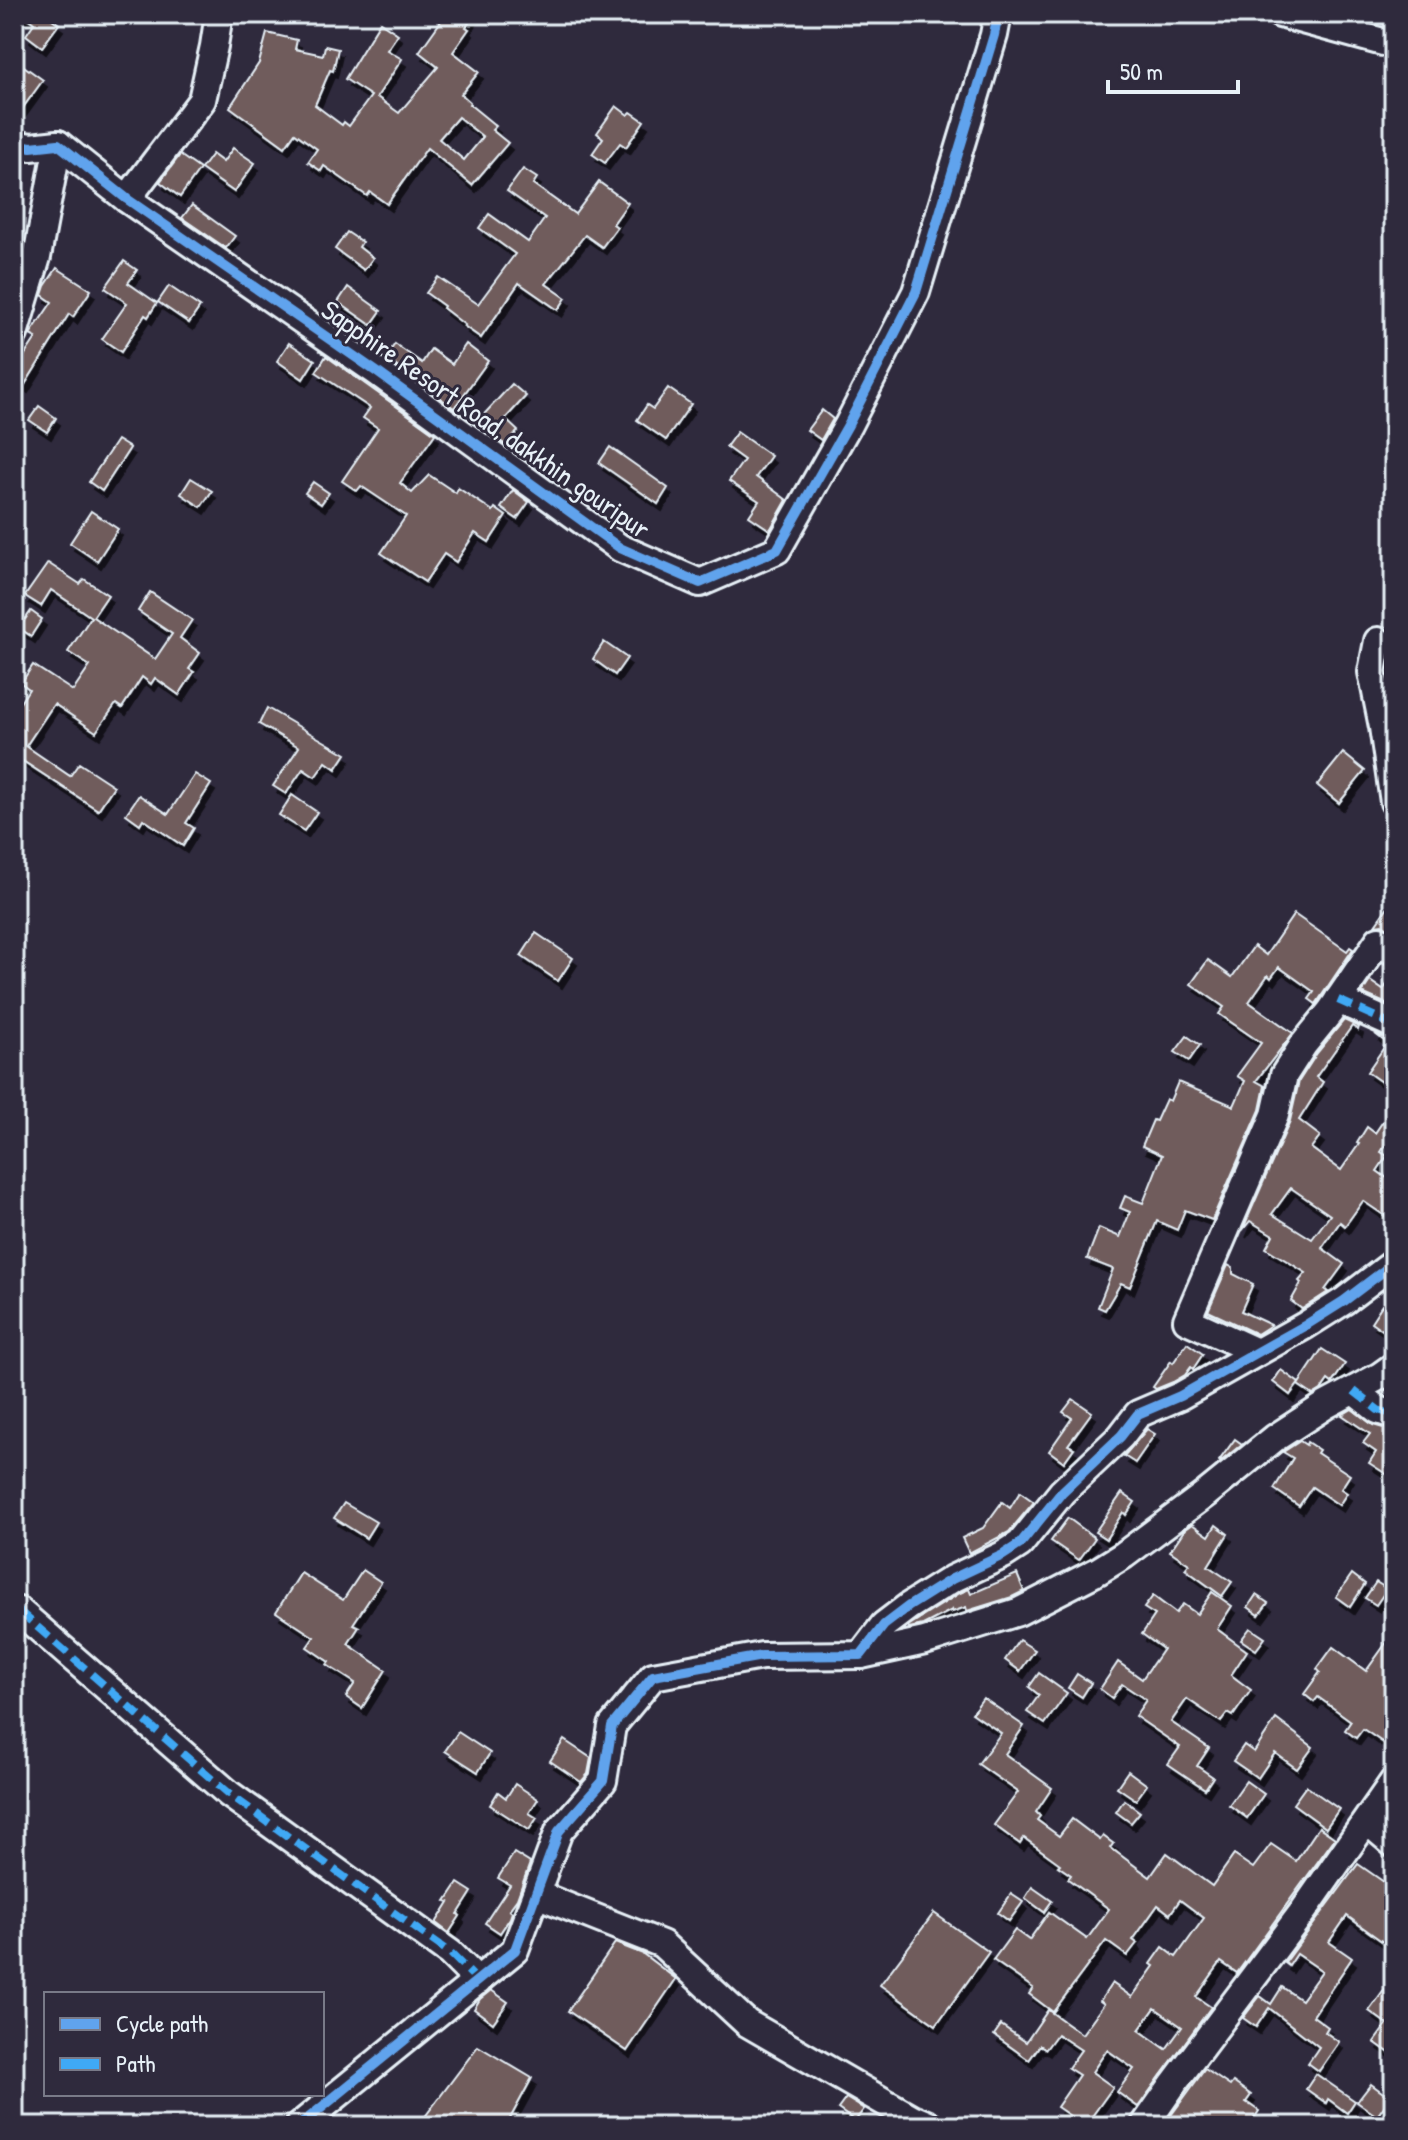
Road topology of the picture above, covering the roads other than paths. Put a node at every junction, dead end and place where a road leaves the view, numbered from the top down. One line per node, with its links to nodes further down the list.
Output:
1 (219, 14): 7 (street)
2 (998, 14): 7 (street, Sapphire Resort Road, dakkhin gouripur)
3 (1280, 14): 4 (street)
4 (1394, 45)
5 (14, 144): 6 (street)
6 (58, 144): 7 (street, Sapphire Resort Road, dakkhin gouripur); 8 (street)
7 (127, 199)
8 (14, 334)
9 (1378, 641): 10 (street)
10 (1394, 802)
11 (1394, 952): 12 (street)
12 (1338, 1000): 13 (street); 15 (street)
13 (1394, 1025)
14 (1394, 1263): 15 (street)
15 (1257, 1352): 20 (street)
16 (1394, 1366): 17 (street)
17 (1354, 1391): 18 (street); 20 (street)
18 (1394, 1415)
19 (19, 1611): 25 (street)
20 (861, 1655): 24 (street)
21 (1394, 1781): 22 (street)
22 (1367, 1821): 23 (street); 28 (street)
23 (1394, 1844)
24 (536, 1894): 25 (street); 27 (street)
25 (478, 1981): 26 (street)
26 (299, 2126)
27 (931, 2126)
28 (1144, 2126)

